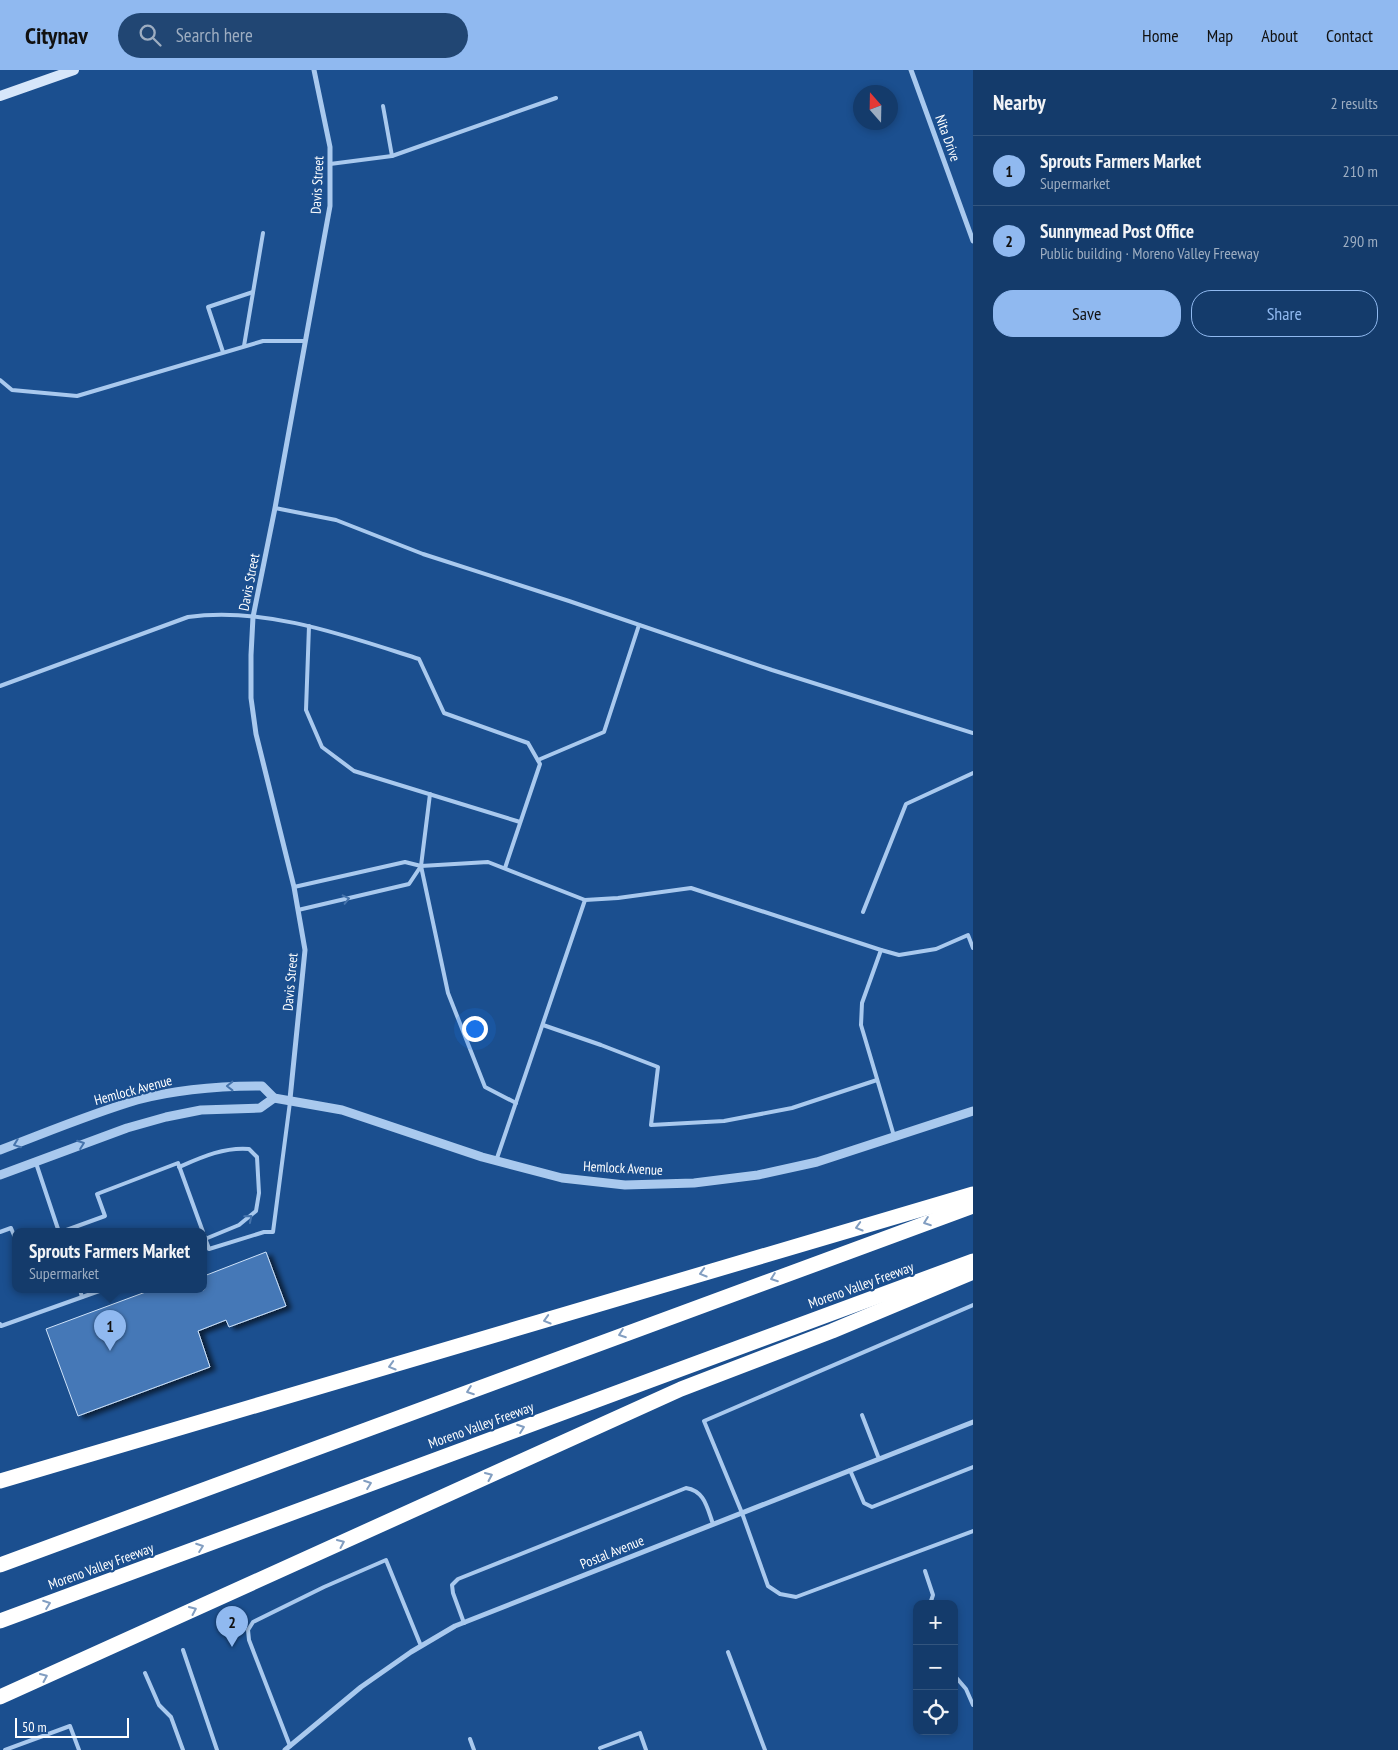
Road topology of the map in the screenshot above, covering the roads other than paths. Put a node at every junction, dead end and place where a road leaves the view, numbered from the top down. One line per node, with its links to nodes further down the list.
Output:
1 (71, 70): 4 (main road)
2 (314, 70): 8 (street, Davis Street)
3 (911, 70): 10 (street, Nita Drive)
4 (0, 96)
5 (556, 98): 7 (lane)
6 (383, 106): 7 (lane)
7 (392, 156): 8 (lane)
8 (330, 164): 12 (street, Davis Street)
9 (263, 233): 11 (lane)
10 (973, 241)
11 (253, 292): 13 (lane); 14 (lane)
12 (305, 341): 13 (lane); 16 (street, Davis Street)
13 (244, 346): 14 (lane)
14 (223, 352): 15 (lane)
15 (0, 380)
16 (275, 508): 17 (street, Davis Street); 18 (lane)
17 (254, 616): 19 (lane); 20 (lane); 28 (street, Davis Street)
18 (639, 625): 21 (lane); 22 (lane)
19 (308, 626): 22 (lane); 24 (lane)
20 (0, 686)
21 (973, 733)
22 (538, 760): 25 (lane)
23 (973, 772): 31 (lane)
24 (430, 794): 25 (lane); 26 (lane)
25 (520, 822): 27 (lane)
26 (421, 866): 27 (lane); 28 (lane); 30 (lane, one-way to 26); 40 (lane)
27 (504, 868): 29 (lane)
28 (294, 887): 30 (street, Davis Street)
29 (585, 900): 35 (lane); 36 (lane)
30 (298, 910): 39 (street, Davis Street)
31 (863, 912)
32 (973, 932): 33 (lane)
33 (968, 935): 34 (lane); 35 (lane)
34 (973, 948)
35 (880, 950): 37 (lane)
36 (543, 1025): 37 (lane); 40 (lane)
37 (877, 1080): 42 (lane)
38 (274, 1098): 39 (street, Hemlock Avenue); 43 (street, Hemlock Avenue, one-way to 43); 44 (street, Hemlock Avenue, one-way to 38)
39 (290, 1099): 45 (street, Hemlock Avenue); 57 (lane)
40 (516, 1103): 45 (lane)
41 (973, 1111): 42 (street, Hemlock Avenue)
42 (894, 1136): 45 (street, Hemlock Avenue)
43 (0, 1150)
44 (36, 1161): 47 (street, Hemlock Avenue); 50 (lane)
45 (496, 1161)
46 (179, 1167): 51 (lane); 52 (lane); 55 (lane, one-way to 46)
47 (0, 1174)
48 (973, 1194): 70 (highway, one-way to 70)
49 (973, 1206): 74 (highway, one-way to 74)
50 (59, 1228)
51 (71, 1228)
52 (201, 1228)
53 (12, 1230): 54 (lane)
54 (0, 1232)
55 (207, 1234)
56 (207, 1244): 57 (lane)
57 (209, 1250)
58 (973, 1262): 77 (highway, Moreno Valley Freeway, one-way to 58)
59 (973, 1272): 84 (highway, one-way to 59)
60 (81, 1293): 62 (lane)
61 (93, 1293): 62 (lane)
62 (82, 1297): 64 (lane)
63 (973, 1305): 71 (lane)
64 (0, 1326)
65 (862, 1414): 67 (lane)
66 (973, 1422): 67 (street, Postal Avenue)
67 (879, 1459): 69 (street, Postal Avenue)
68 (973, 1467): 69 (lane)
69 (850, 1470): 71 (street, Postal Avenue)
70 (0, 1481)
71 (742, 1513): 72 (street, Postal Avenue); 73 (lane)
72 (713, 1524): 78 (street, Postal Avenue); 78 (lane)
73 (973, 1531)
74 (0, 1565)
75 (924, 1571): 76 (lane)
76 (931, 1600)
77 (1, 1621)
78 (464, 1623): 79 (street, Postal Avenue)
79 (421, 1646): 87 (street, Postal Avenue); 87 (lane)
80 (184, 1650): 92 (lane)
81 (728, 1652): 95 (lane)
82 (145, 1673): 91 (lane)
83 (958, 1680): 85 (lane)
84 (0, 1697)
85 (973, 1705)
86 (470, 1739): 93 (lane)
87 (288, 1748)
88 (600, 1748): 94 (lane)
89 (5, 1750): 90 (lane)
90 (79, 1750)
91 (184, 1750)
92 (217, 1750)
93 (474, 1750)
94 (646, 1750)
95 (766, 1750)

